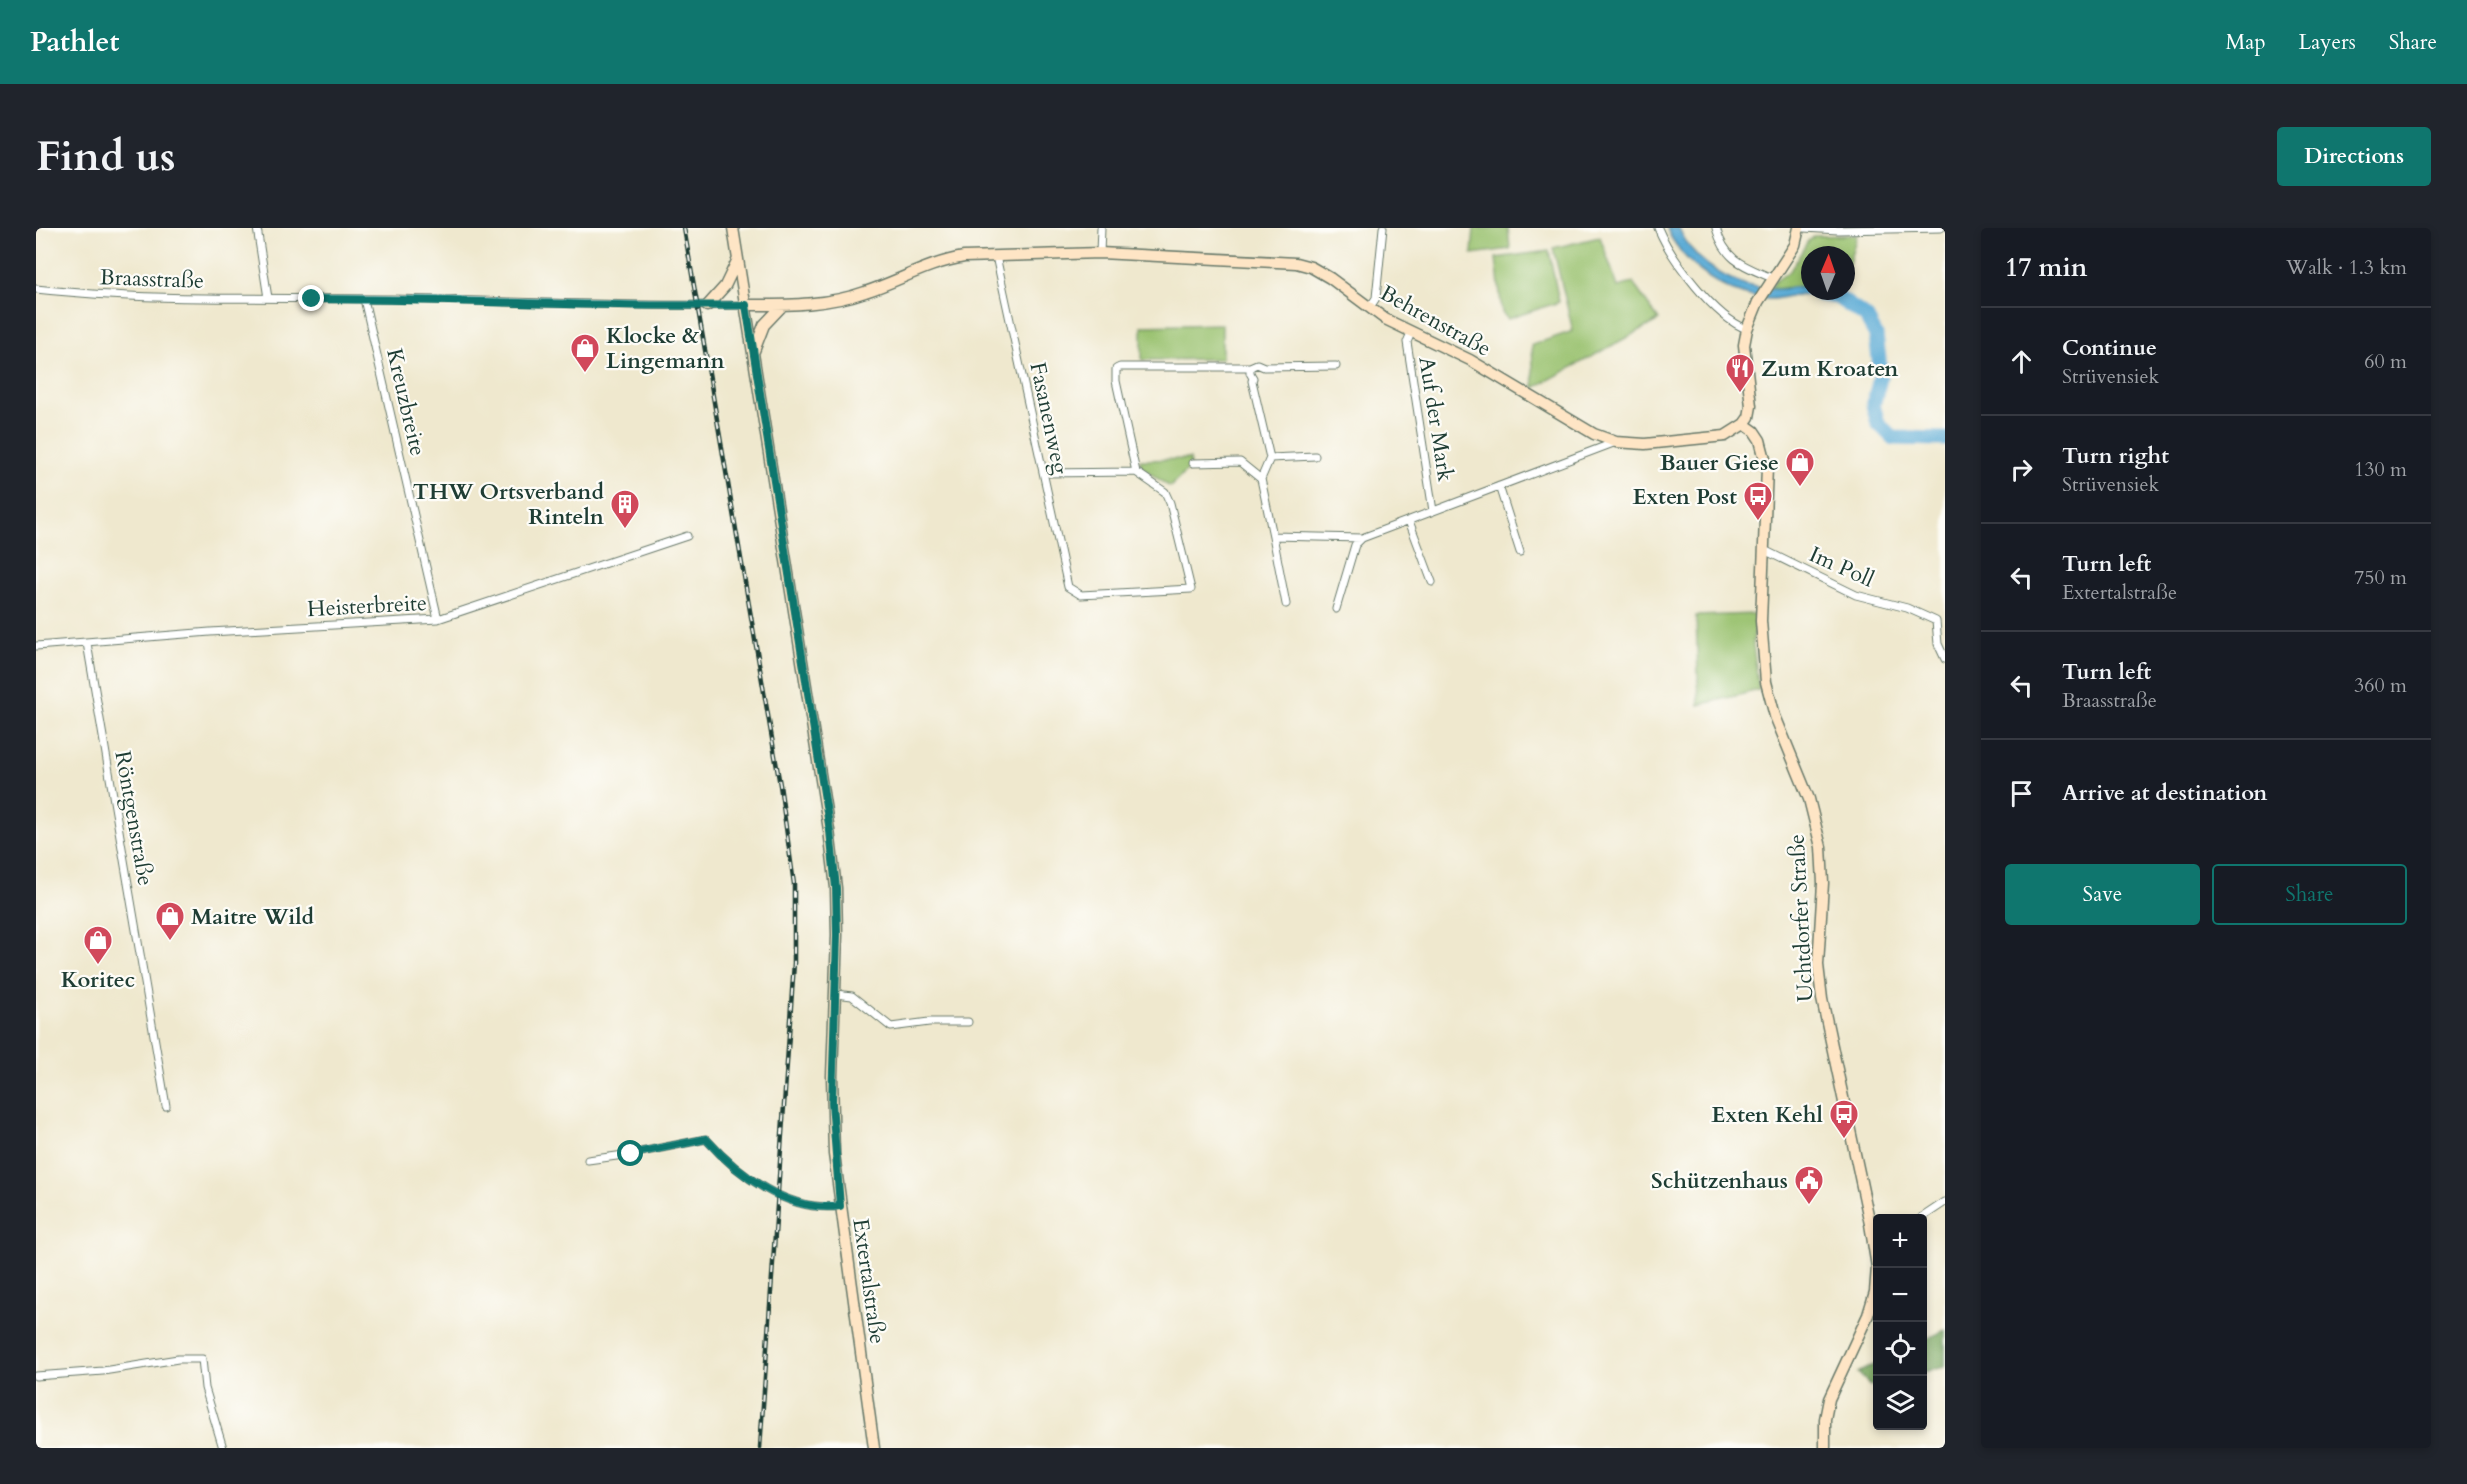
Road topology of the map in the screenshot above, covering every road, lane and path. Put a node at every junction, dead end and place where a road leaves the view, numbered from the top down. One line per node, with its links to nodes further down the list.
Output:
1 (256, 228): 16 (street)
2 (733, 228): 13 (main road, Extertalstraße)
3 (1101, 228): 11 (street)
4 (1383, 228): 21 (street)
5 (1658, 228): 22 (street)
6 (1716, 228): 14 (street)
7 (1799, 228): 14 (main road)
8 (1804, 228): 9 (street)
9 (1940, 228): 10 (street)
10 (1945, 235)
11 (1101, 253): 12 (main road, Behrenstraße); 21 (main road, Behrenstraße)
12 (996, 256): 19 (main road, Behrenstraße); 33 (street, Fasanenweg)
13 (738, 258): 18 (main road, Extertalstraße); 20 (main road)
14 (1772, 279): 22 (main road)
15 (36, 289): 16 (street, Braasstraße)
16 (268, 298): 17 (street, Braasstraße)
17 (364, 299): 20 (street, Braasstraße); 46 (street, Kreuzbreite)
18 (746, 305): 19 (main road, Behrenstraße); 20 (street, Braasstraße); 24 (main road, Extertalstraße)
19 (783, 305): 24 (main road)
20 (707, 306)
21 (1370, 307): 23 (main road, Behrenstraße)
22 (1747, 329): 27 (main road)
23 (1411, 333): 28 (main road, Behrenstraße); 36 (street, Auf der Mark)
24 (754, 351): 50 (main road, Extertalstraße)
25 (1336, 366): 26 (street)
26 (1250, 367): 30 (street); 32 (street)
27 (1744, 424): 28 (main road, Behrenstraße); 41 (main road, Uchtdorfer Straße)
28 (1616, 442): 35 (street)
29 (1315, 456): 30 (street)
30 (1270, 458): 34 (street)
31 (1193, 464): 34 (street)
32 (1136, 472): 33 (street); 33 (street, Fasanenweg)
33 (1044, 473)
34 (1261, 479): 39 (street)
35 (1499, 486): 36 (street); 42 (street)
36 (1433, 511): 37 (street)
37 (1409, 521): 40 (street); 43 (street)
38 (687, 536): 46 (street, Heisterbreite)
39 (1273, 536): 40 (street); 44 (street)
40 (1362, 538): 45 (street)
41 (1764, 550): 49 (street, Im Poll); 57 (main road, Uchtdorfer Straße)
42 (1520, 552)
43 (1432, 582)
44 (1286, 604)
45 (1336, 609)
46 (438, 619): 47 (street, Heisterbreite)
47 (87, 643): 48 (street, Heisterbreite); 52 (street, Röntgenstraße)
48 (36, 646)
49 (1945, 659)
50 (836, 994): 51 (street); 55 (main road, Extertalstraße)
51 (968, 1022)
52 (166, 1106)
53 (588, 1160): 55 (street)
54 (1945, 1202): 56 (street)
55 (840, 1206): 61 (main road, Extertalstraße)
56 (1927, 1216)
57 (1873, 1220)
58 (1877, 1268): 62 (main road, Uchtdorfer Straße)
59 (36, 1377): 60 (street)
60 (223, 1448)
61 (874, 1448)
62 (1825, 1448)

